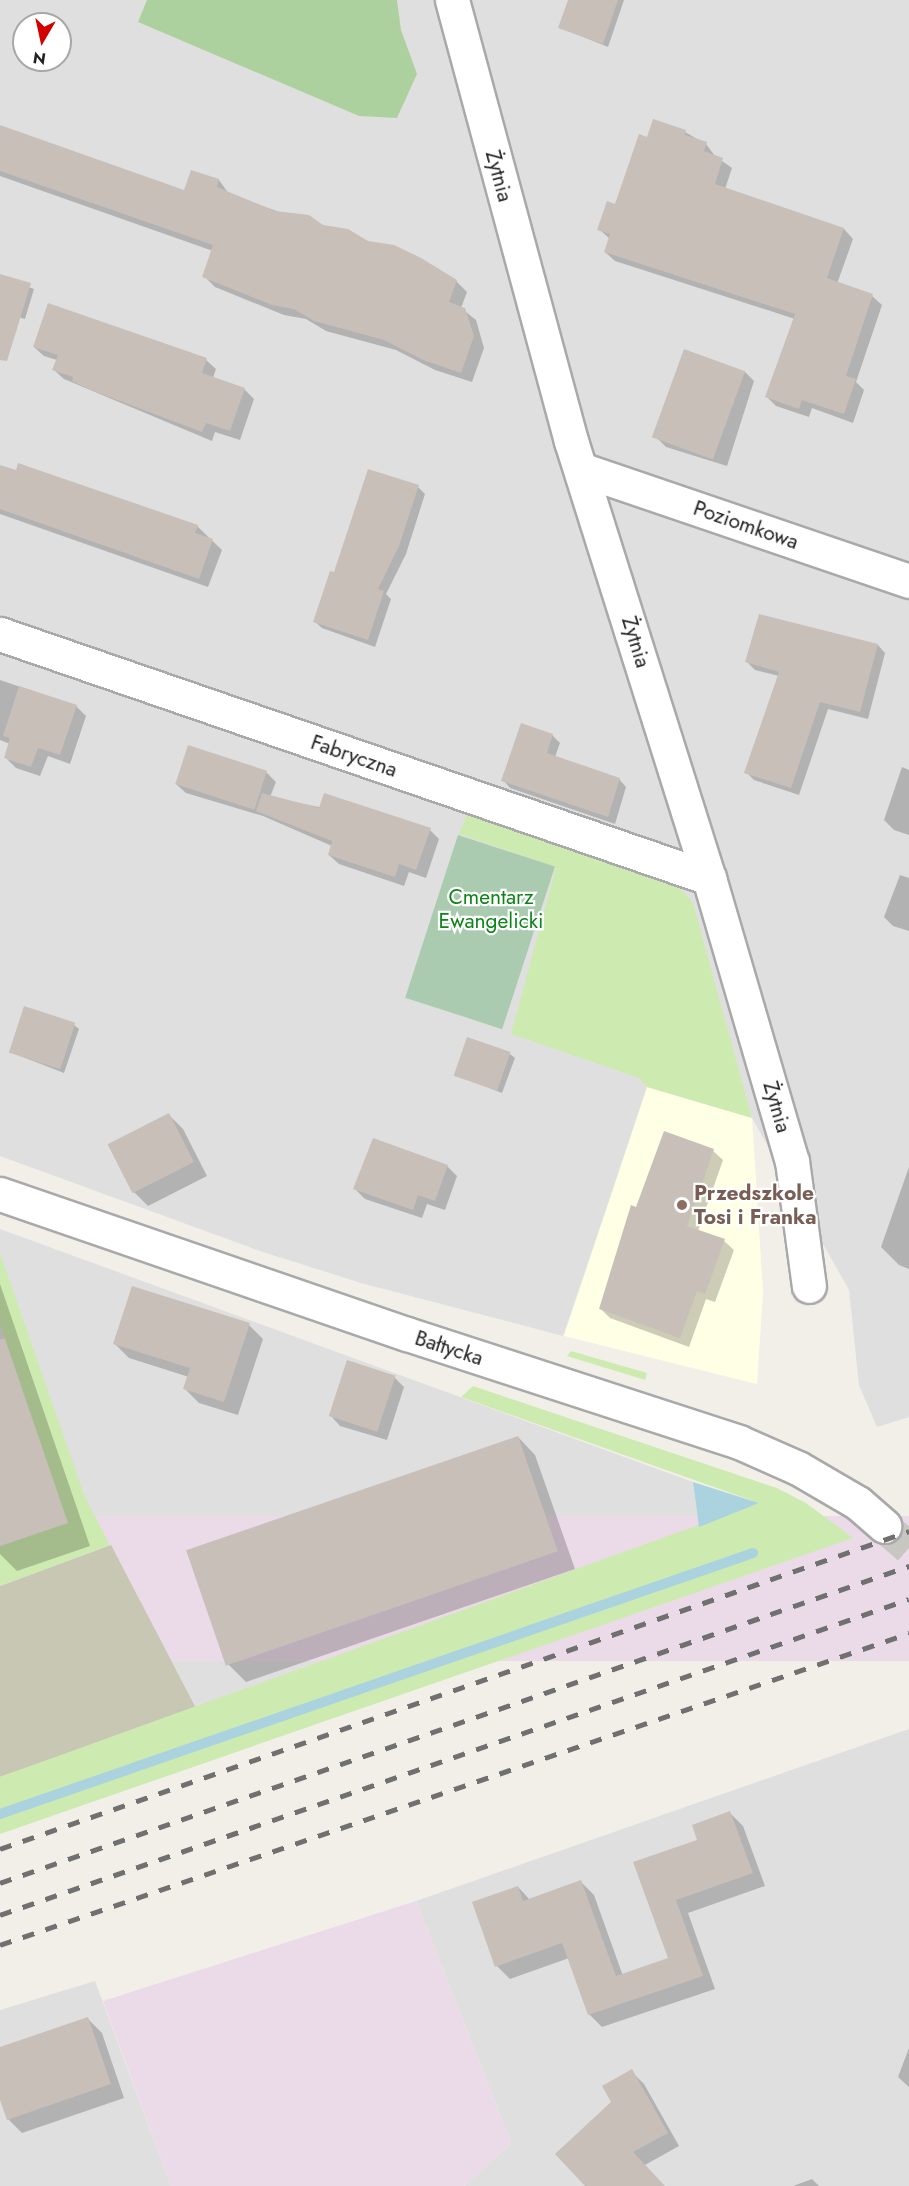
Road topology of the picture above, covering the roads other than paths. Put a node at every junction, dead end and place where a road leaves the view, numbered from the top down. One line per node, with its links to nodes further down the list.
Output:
1 (452, 0): 2 (street, Żytnia)
2 (583, 470): 3 (street, Poziomkowa); 5 (street, Żytnia)
3 (909, 581)
4 (0, 633): 5 (street, Fabryczna)
5 (709, 878): 7 (street, Żytnia)
6 (0, 1194): 8 (street, Bałtycka)
7 (809, 1287)
8 (885, 1526)

